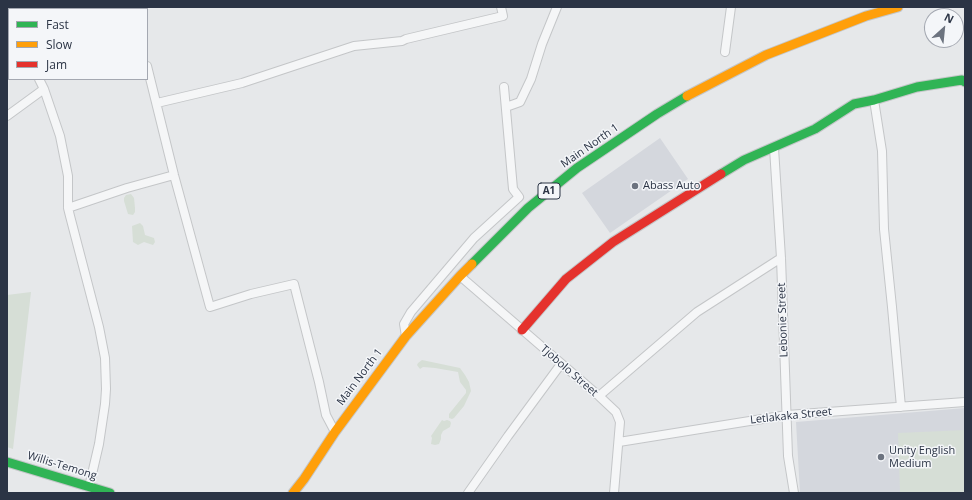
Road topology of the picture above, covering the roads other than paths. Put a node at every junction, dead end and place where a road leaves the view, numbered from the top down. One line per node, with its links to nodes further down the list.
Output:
1 (501, 7): 12 (street)
2 (557, 7): 13 (street)
3 (731, 7): 5 (street)
4 (898, 7): 19 (main road, Main North 1 / A1)
5 (726, 52)
6 (148, 70): 12 (street)
7 (40, 80): 10 (street)
8 (965, 82): 11 (main road)
9 (504, 87): 13 (street)
10 (44, 89): 14 (street); 17 (street)
11 (874, 100): 15 (main road); 25 (street)
12 (157, 104): 16 (street)
13 (506, 107): 21 (street)
14 (7, 116)
15 (774, 148): 18 (street, Lebonie Street); 20 (main road)
16 (174, 175): 17 (street); 27 (street)
17 (68, 208): 30 (street)
18 (781, 258): 23 (street); 26 (street, Lebonie Street)
19 (460, 276): 20 (street, Tjobolo Street); 21 (main road, Main North 1 / A1)
20 (522, 330): 22 (street, Tjobolo Street)
21 (406, 336): 27 (main road, Main North 1 / A1)
22 (561, 364): 23 (street, Tjobolo Street); 33 (street)
23 (599, 396): 28 (street, Tjobolo Street)
24 (965, 402): 25 (street, Letlakaka Street)
25 (901, 407): 26 (street, Letlakaka Street)
26 (787, 415): 28 (street, Letlakaka Street); 35 (street, Lebonie Street)
27 (335, 432): 32 (main road, Main North 1 / A1)
28 (619, 442): 34 (street, Tjobolo Street)
29 (7, 462): 30 (main road, Willis-Temong)
30 (89, 487): 31 (main road, Willis-Temong)
31 (110, 493)
32 (293, 493)
33 (468, 493)
34 (614, 493)
35 (794, 493)

